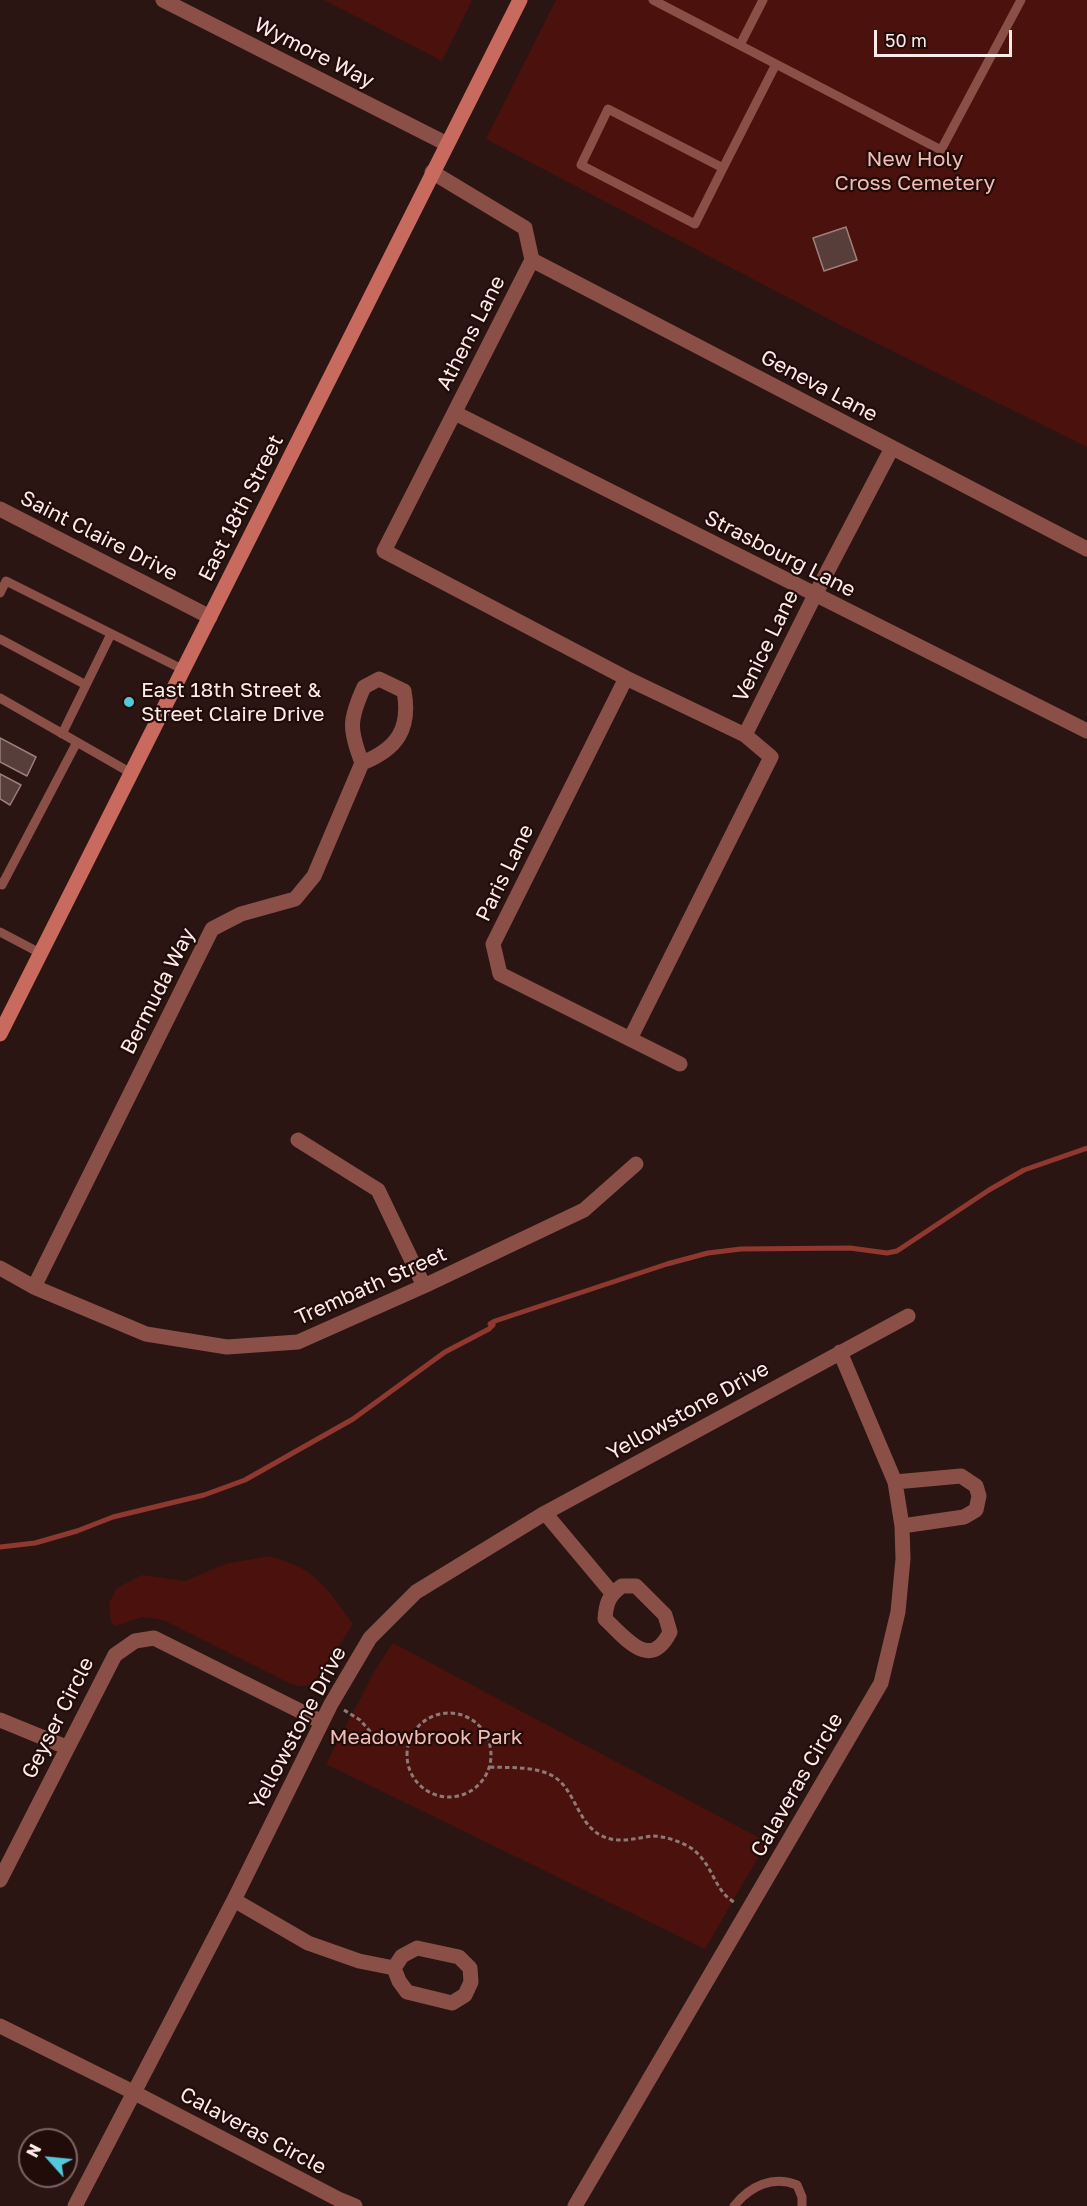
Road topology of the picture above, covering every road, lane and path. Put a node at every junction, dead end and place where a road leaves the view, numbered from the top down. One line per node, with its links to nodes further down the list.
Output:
1 (162, 0): 8 (street, Wymore Way)
2 (520, 0): 8 (main road, East 18th Street)
3 (653, 0): 6 (lane)
4 (763, 0): 6 (lane)
5 (1021, 0): 7 (lane)
6 (740, 45): 7 (lane)
7 (776, 64): 9 (lane)
8 (447, 144): 10 (main road, East 18th Street)
9 (723, 168): 9 (lane)
10 (432, 172): 11 (street, Athens Lane); 18 (main road, East 18th Street)
11 (532, 260): 12 (street, Athens Lane); 13 (street, Geneva Lane)
12 (454, 413): 17 (street, Strasbourg Lane); 22 (street, Athens Lane)
13 (891, 448): 15 (street, Geneva Lane); 17 (street, Venice Lane)
14 (0, 509): 18 (street, Saint Claire Drive)
15 (1087, 549)
16 (0, 593): 19 (lane)
17 (815, 594): 25 (street, Strasbourg Lane); 27 (street, Venice Lane)
18 (210, 617): 21 (main road, East 18th Street)
19 (111, 634): 21 (lane); 23 (lane)
20 (0, 639): 23 (lane)
21 (183, 670): 30 (main road, East 18th Street)
22 (626, 678): 27 (street); 35 (street, Paris Lane)
23 (86, 684): 26 (lane)
24 (0, 698): 26 (lane)
25 (1087, 731)
26 (62, 734): 28 (lane)
27 (745, 735): 35 (street)
28 (77, 742): 30 (lane); 31 (lane)
29 (362, 764): 29 (street); 41 (street, Bermuda Way)
30 (131, 773): 33 (main road, East 18th Street)
31 (1, 886)
32 (0, 932): 33 (lane)
33 (40, 953): 34 (main road, East 18th Street)
34 (0, 1034)
35 (630, 1039): 36 (street, Paris Lane)
36 (680, 1064)
37 (298, 1140): 40 (street)
38 (636, 1164): 40 (street, Trembath Street)
39 (0, 1268): 41 (street, Trembath Street)
40 (424, 1286): 41 (street, Trembath Street)
41 (34, 1287)
42 (908, 1316): 43 (street, Yellowstone Drive)
43 (840, 1352): 44 (street, Calaveras Circle); 45 (street, Yellowstone Drive)
44 (895, 1482): 46 (street, Calaveras Circle); 46 (street)
45 (546, 1513): 47 (street); 48 (street, Yellowstone Drive)
46 (902, 1526): 56 (street, Calaveras Circle)
47 (612, 1593): 47 (street)
48 (331, 1704): 50 (street, Yellowstone Drive); 51 (path)
49 (0, 1720): 52 (street)
50 (322, 1722): 52 (street, Geyser Circle); 55 (street, Yellowstone Drive)
51 (409, 1746): 53 (path); 53 (path)
52 (66, 1747): 54 (street, Geyser Circle)
53 (490, 1767): 56 (path)
54 (0, 1880)
55 (234, 1900): 57 (street); 59 (street, Yellowstone Drive)
56 (748, 1911): 63 (street, Calaveras Circle)
57 (394, 1968): 57 (street)
58 (0, 2026): 59 (street)
59 (133, 2092): 60 (street, Calaveras Circle); 61 (street, Yellowstone Drive)
60 (336, 2203): 62 (street, Calaveras Circle)
61 (75, 2206)
62 (355, 2206)
63 (575, 2206)
64 (734, 2206): 65 (lane)
65 (802, 2206)

